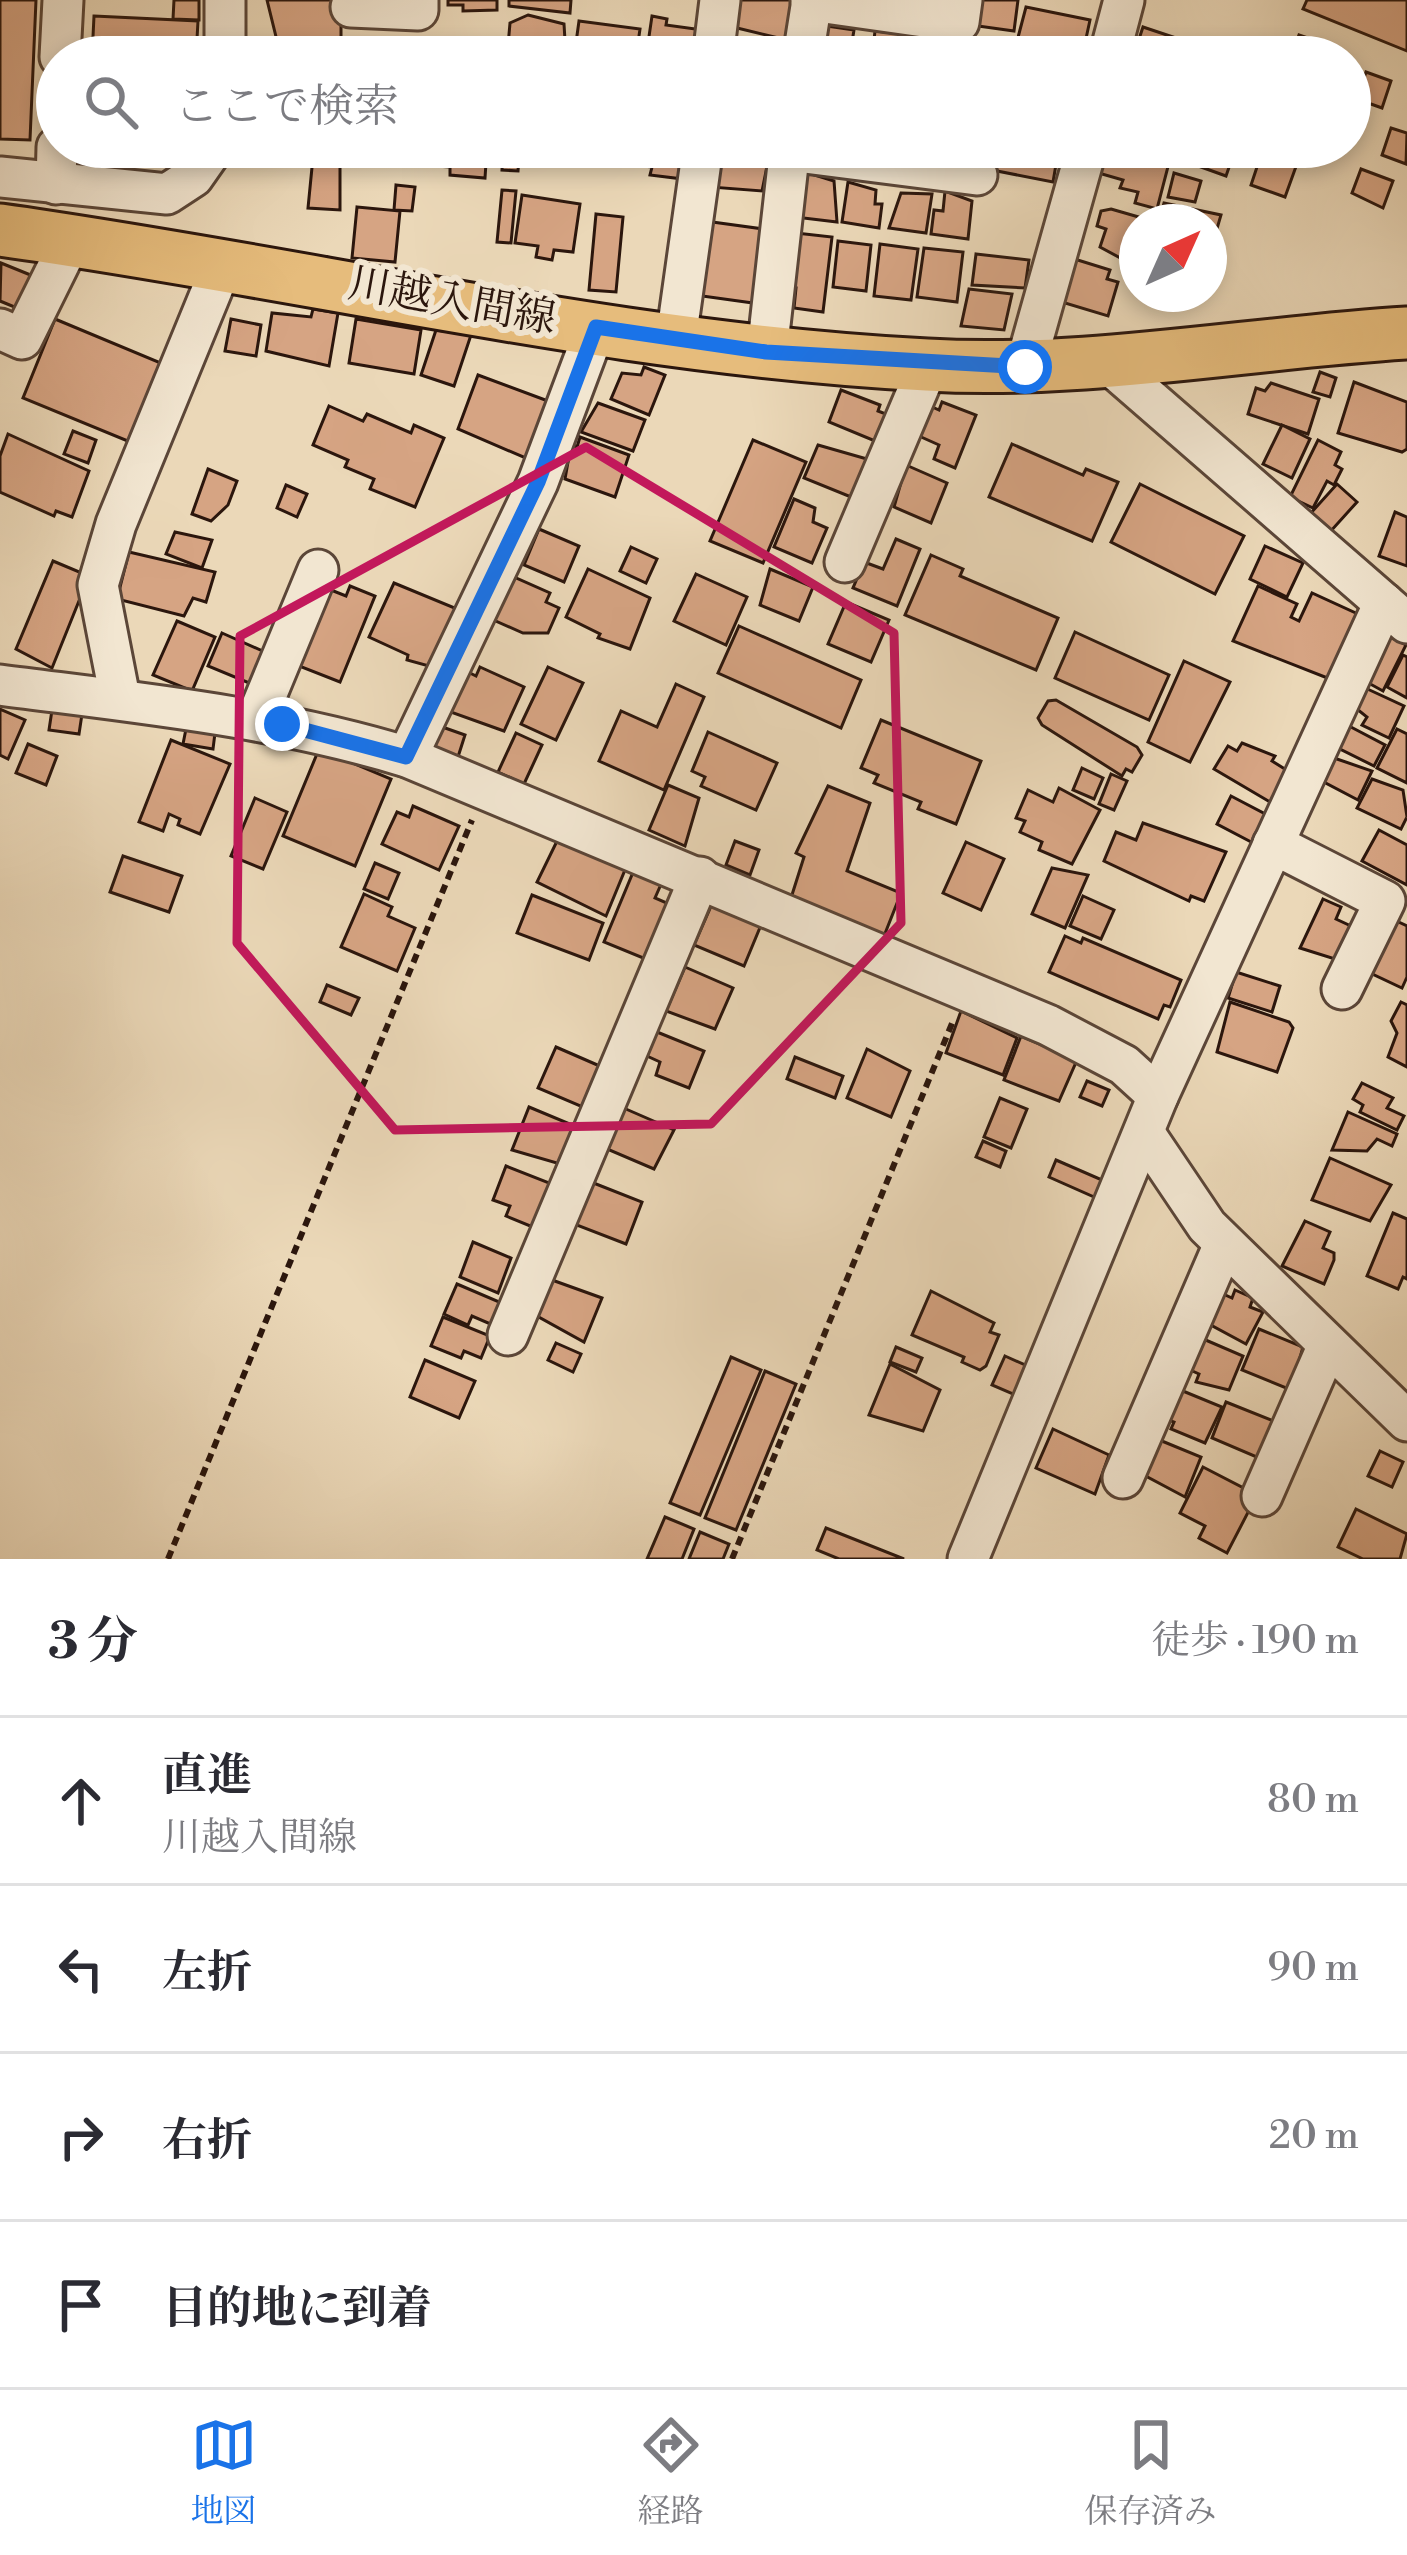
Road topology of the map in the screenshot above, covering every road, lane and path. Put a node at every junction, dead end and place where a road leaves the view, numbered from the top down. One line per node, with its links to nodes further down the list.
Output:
1 (62, 0): 9 (street)
2 (225, 0): 10 (street)
3 (418, 0): 8 (street)
4 (720, 0): 11 (street)
5 (962, 0): 7 (street)
6 (1124, 0): 13 (street)
7 (812, 1): 12 (street)
8 (350, 7)
9 (61, 36)
10 (225, 36)
11 (716, 36)
12 (806, 36)
13 (1115, 36)
14 (46, 168): 22 (street)
15 (64, 168): 16 (street)
16 (199, 168)
17 (700, 168): 29 (street)
18 (787, 168): 30 (street)
19 (926, 168): 21 (street)
20 (1081, 168): 33 (street)
21 (977, 175)
22 (0, 177)
23 (0, 230): 24 (main road, 川越入間線)
24 (71, 240): 25 (main road, 川越入間線); 27 (street)
25 (223, 263): 26 (main road, 川越入間線); 38 (street)
26 (596, 327): 29 (main road, 川越入間線); 40 (street)
27 (0, 329)
28 (1407, 333): 31 (main road, 川越入間線)
29 (676, 340): 30 (main road, 川越入間線)
30 (766, 352): 32 (main road, 川越入間線)
31 (1108, 363): 33 (main road, 川越入間線); 36 (street)
32 (928, 366): 33 (main road, 川越入間線); 34 (street)
33 (1025, 367)
34 (845, 562)
35 (318, 570): 39 (street)
36 (1395, 613): 42 (street)
37 (0, 685): 38 (street)
38 (120, 698): 39 (street)
39 (256, 719): 40 (street)
40 (406, 757): 41 (street)
41 (484, 789): 43 (street); 54 (path)
42 (1273, 844): 45 (street); 46 (street)
43 (700, 877): 44 (street); 49 (street)
44 (965, 989): 46 (street); 55 (path)
45 (1342, 989)
46 (1159, 1096): 47 (street)
47 (1145, 1134): 48 (street); 56 (street)
48 (1224, 1244): 50 (street); 52 (street)
49 (508, 1335)
50 (1328, 1345): 51 (street); 53 (street)
51 (1407, 1421)
52 (1123, 1478)
53 (1262, 1496)
54 (168, 1559)
55 (732, 1559)
56 (968, 1559)

